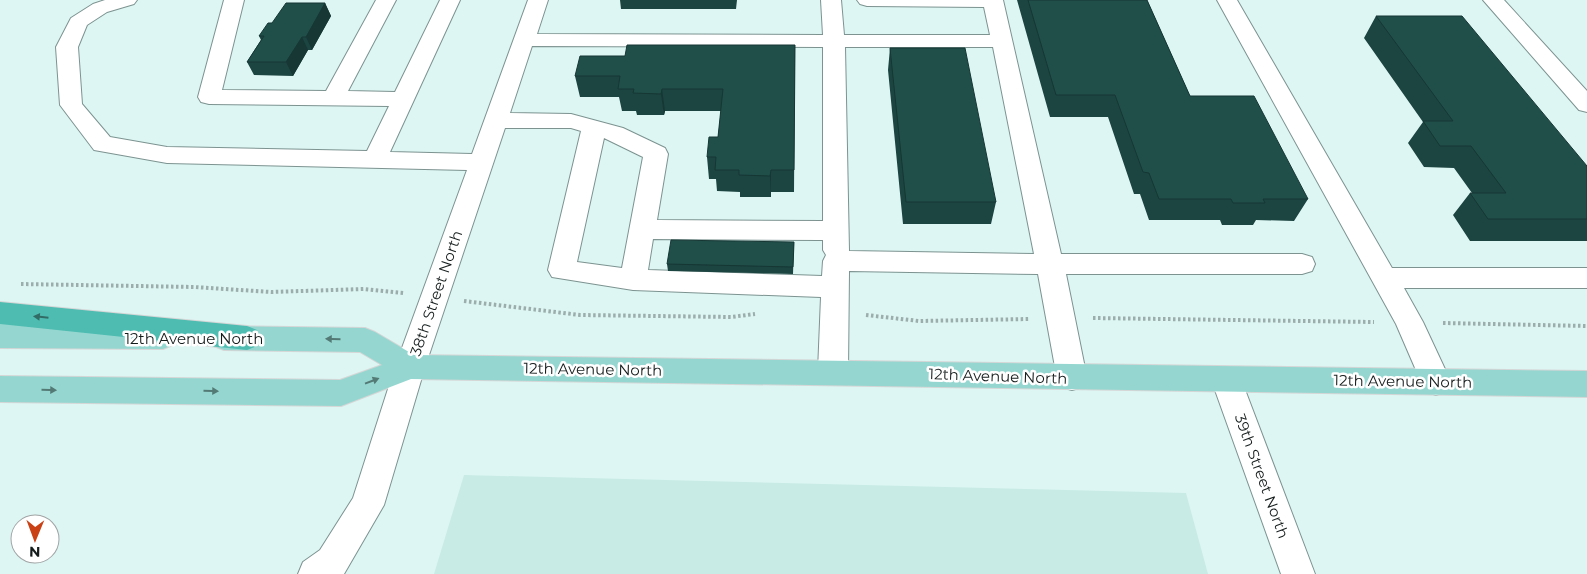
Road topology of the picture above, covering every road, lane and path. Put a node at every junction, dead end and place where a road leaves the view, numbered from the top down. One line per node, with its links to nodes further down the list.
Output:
1 (127, 0): 19 (street)
2 (234, 0): 14 (street)
3 (386, 0): 14 (street)
4 (450, 0): 15 (street)
5 (538, 0): 11 (street, 38th Street North)
6 (831, 0): 12 (street)
7 (867, 0): 10 (street)
8 (1227, 0): 28 (street)
9 (1493, 0): 16 (street)
10 (993, 1): 13 (street)
11 (524, 40): 12 (street); 17 (street, 38th Street North)
12 (834, 41): 13 (street); 22 (street)
13 (1003, 41): 25 (street)
14 (333, 98): 15 (street)
15 (404, 98): 19 (street)
16 (1587, 105)
17 (496, 120): 18 (street); 20 (street, 38th Street North)
18 (594, 128): 21 (street); 30 (street)
19 (374, 161): 20 (street)
20 (482, 162): 32 (street, 38th Street North)
21 (642, 229): 23 (street); 30 (street)
22 (835, 231): 24 (street); 27 (street)
23 (711, 258): 24 (street); 24 (street); 30 (street)
24 (760, 259): 27 (street)
25 (1050, 264): 26 (street); 27 (street); 36 (street)
26 (1302, 264)
27 (835, 274): 35 (street)
28 (1384, 278): 29 (street); 37 (street)
29 (1587, 278)
30 (633, 280)
31 (14, 283): 32 (path)
32 (434, 298): 34 (path); 41 (street, 38th Street North)
33 (0, 313): 40 (highway, one-way to 33)
34 (760, 314)
35 (834, 314): 36 (path); 42 (street)
36 (1061, 318): 37 (path); 43 (street)
37 (1410, 322): 38 (path); 45 (street)
38 (1587, 326)
39 (0, 336): 40 (main road, 12th Avenue North)
40 (247, 338): 41 (main road, 12th Avenue North, one-way to 40)
41 (410, 367): 42 (main road, 12th Avenue North); 47 (main road, 12th Avenue North, one-way to 41); 48 (street, 38th Street North)
42 (833, 371): 43 (main road, 12th Avenue North)
43 (1072, 378): 44 (main road, 12th Avenue North)
44 (1226, 379): 45 (main road, 12th Avenue North); 49 (street, 39th Street North)
45 (1436, 382): 46 (main road, 12th Avenue North)
46 (1587, 384)
47 (0, 390)
48 (315, 574)
49 (1298, 574)

